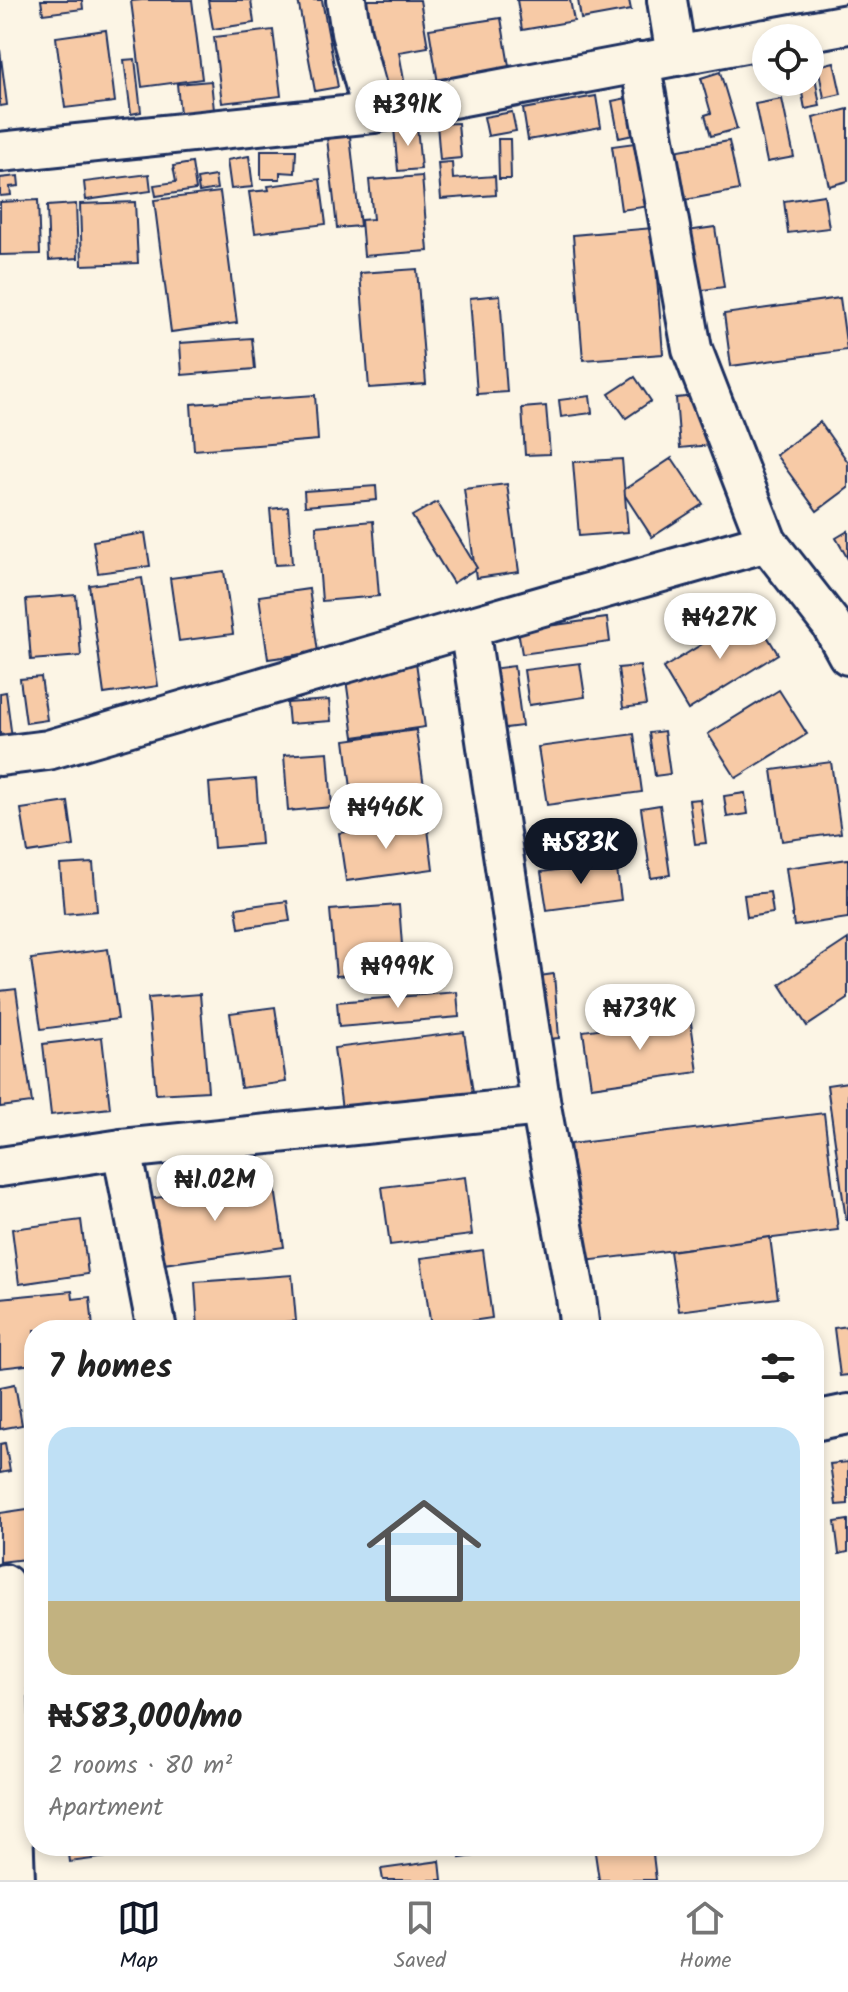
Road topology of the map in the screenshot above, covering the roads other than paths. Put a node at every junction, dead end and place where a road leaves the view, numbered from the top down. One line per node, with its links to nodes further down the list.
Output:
1 (346, 0): 7 (street)
2 (667, 0): 6 (street)
3 (848, 24): 4 (street)
4 (824, 28)
5 (752, 42): 6 (street)
6 (658, 59): 7 (street); 9 (street)
7 (373, 113): 8 (street)
8 (0, 152)
9 (767, 542): 10 (street); 11 (street)
10 (469, 627): 12 (street); 13 (street)
11 (848, 655)
12 (0, 756)
13 (541, 1106): 14 (street); 17 (street)
14 (122, 1149): 15 (street); 16 (street)
15 (0, 1167)
16 (155, 1320)
17 (579, 1320)
18 (848, 1414): 19 (street)
19 (824, 1419)
20 (13, 1582): 21 (street)
21 (15, 1880)

